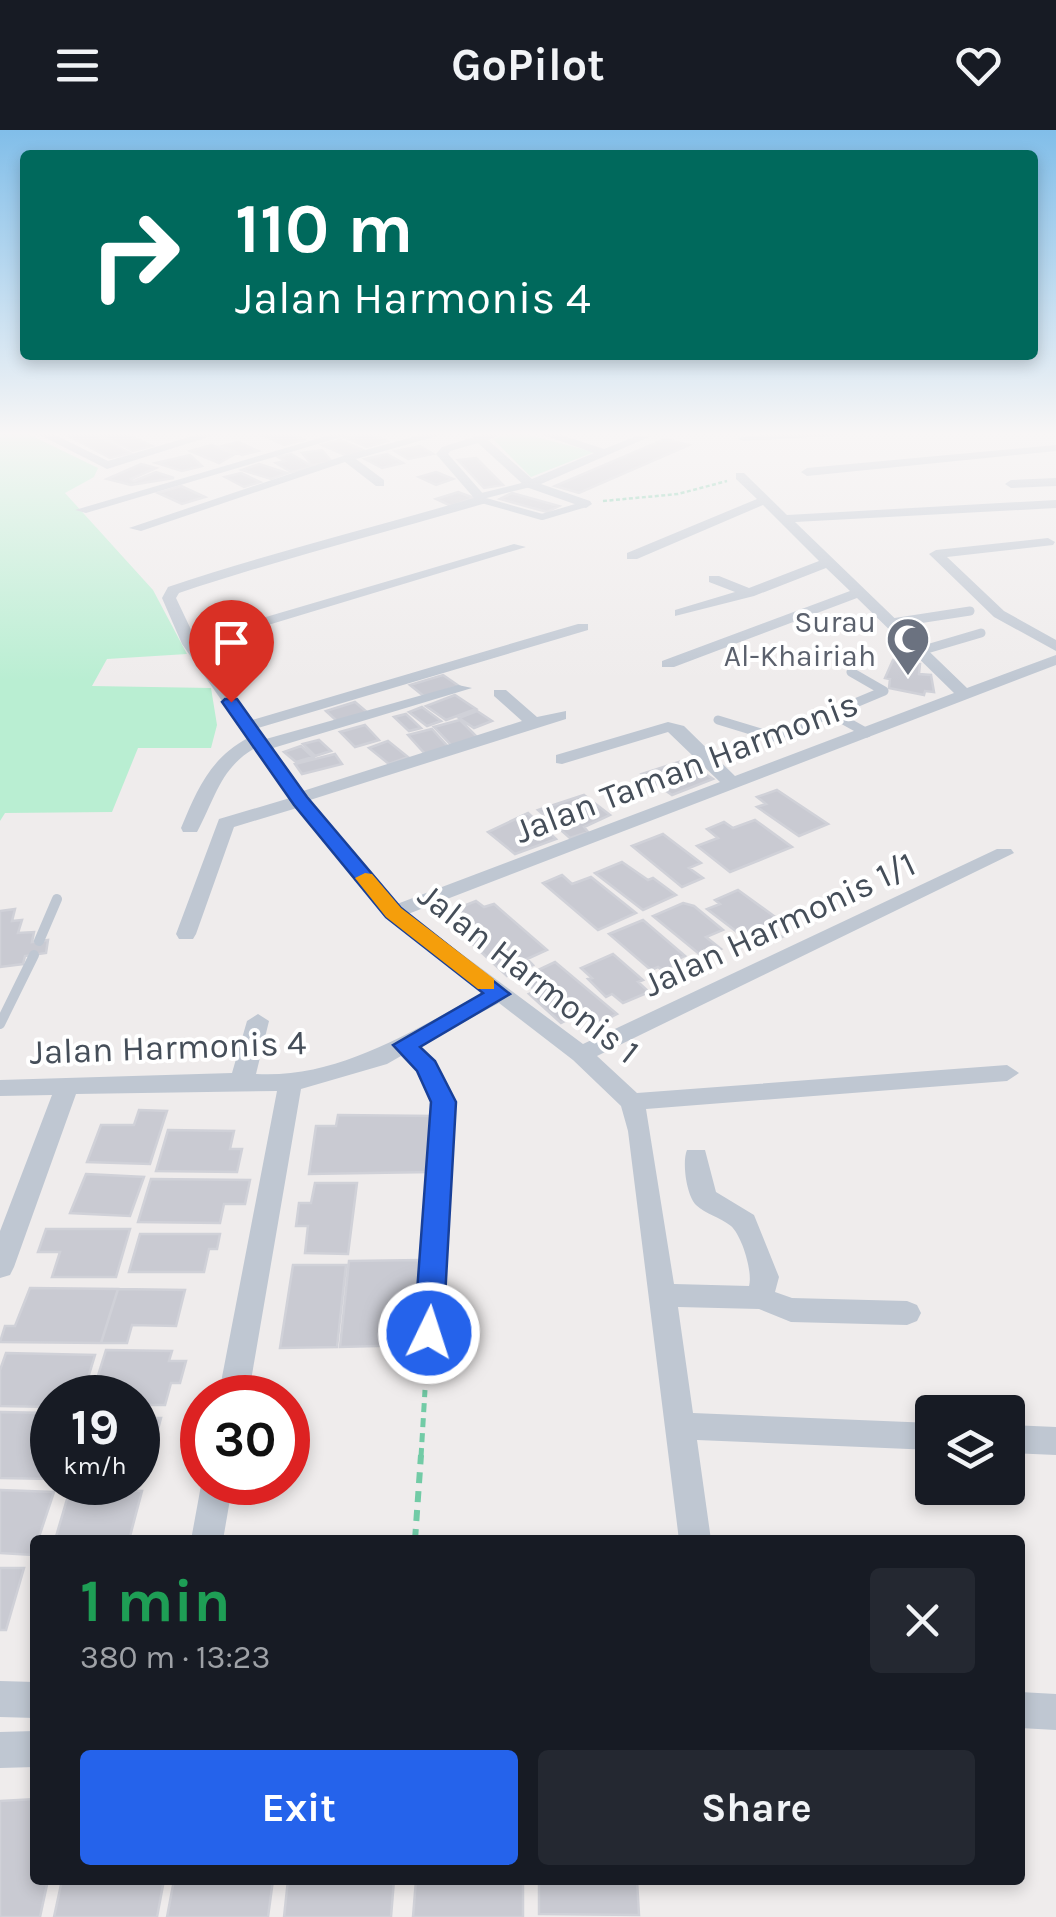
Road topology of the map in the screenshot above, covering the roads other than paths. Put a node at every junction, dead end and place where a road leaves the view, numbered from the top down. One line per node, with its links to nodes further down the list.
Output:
1 (174, 515): 7 (street)
2 (419, 515): 22 (street, Jalan Harmonis 1)
3 (729, 515): 10 (street)
4 (781, 515): 6 (street)
5 (850, 515): 6 (street)
6 (785, 519): 11 (street)
7 (136, 528)
8 (1048, 542): 23 (street)
9 (519, 547): 22 (street)
10 (632, 556)
11 (829, 562): 12 (street); 14 (street)
12 (786, 579): 15 (street); 16 (street)
13 (714, 580): 15 (street)
14 (859, 592): 19 (street); 26 (street)
15 (749, 593): 18 (street)
16 (803, 594)
17 (970, 611): 19 (lane)
18 (680, 613)
19 (892, 623): 24 (street)
20 (583, 628): 36 (street)
21 (981, 634): 24 (lane)
22 (190, 644): 36 (street, Jalan Harmonis 1)
23 (1056, 646)
24 (920, 651): 30 (street)
25 (1056, 660): 30 (street, Jalan Taman Harmonis)
26 (668, 664)
27 (850, 672): 31 (lane)
28 (464, 688): 36 (street)
29 (500, 693): 34 (street)
30 (966, 695): 35 (street, Jalan Taman Harmonis)
31 (831, 712): 33 (lane); 35 (lane)
32 (560, 715): 34 (street)
33 (718, 720)
34 (534, 723): 39 (street)
35 (867, 733): 38 (street, Jalan Taman Harmonis)
36 (256, 737): 39 (street, Jalan Harmonis 1); 40 (street)
37 (562, 758): 38 (street)
38 (733, 786): 43 (street, Jalan Taman Harmonis)
39 (300, 799): 43 (street, Jalan Harmonis 1); 44 (street)
40 (190, 828)
41 (1004, 853): 51 (street, Jalan Harmonis 1/1)
42 (56, 899): 45 (lane)
43 (394, 912): 47 (street, Jalan Harmonis 1)
44 (186, 934)
45 (39, 941)
46 (34, 955): 49 (lane)
47 (499, 994): 50 (street, Jalan Harmonis 4); 51 (street, Jalan Harmonis 1)
48 (258, 1021): 53 (street)
49 (0, 1024)
50 (404, 1045): 54 (street, Jalan Harmonis 4); 63 (street)
51 (581, 1054): 57 (street, Jalan Harmonis 1)
52 (1007, 1073): 57 (street)
53 (242, 1081): 54 (street, Jalan Harmonis 4); 56 (street, Jalan Harmonis 4)
54 (290, 1084): 64 (street)
55 (0, 1088): 56 (street, Jalan Harmonis 4)
56 (66, 1088): 59 (street)
57 (632, 1102): 60 (street, Jalan Harmonis 1)
58 (696, 1157): 61 (street)
59 (0, 1268)
60 (663, 1295): 61 (street); 65 (street, Jalan Harmonis 1)
61 (760, 1298): 62 (street)
62 (907, 1313)
63 (426, 1368)
64 (237, 1375)
65 (682, 1426): 66 (street); 71 (street, Jalan Harmonis 1)
66 (915, 1435)
67 (1025, 1441): 68 (street)
68 (1056, 1442)
69 (213, 1505): 70 (street)
70 (208, 1535)
71 (694, 1535)
72 (0, 1699): 73 (street)
73 (30, 1700)
74 (1025, 1710): 75 (street)
75 (1056, 1712)
76 (30, 1749): 77 (street)
77 (0, 1750)

